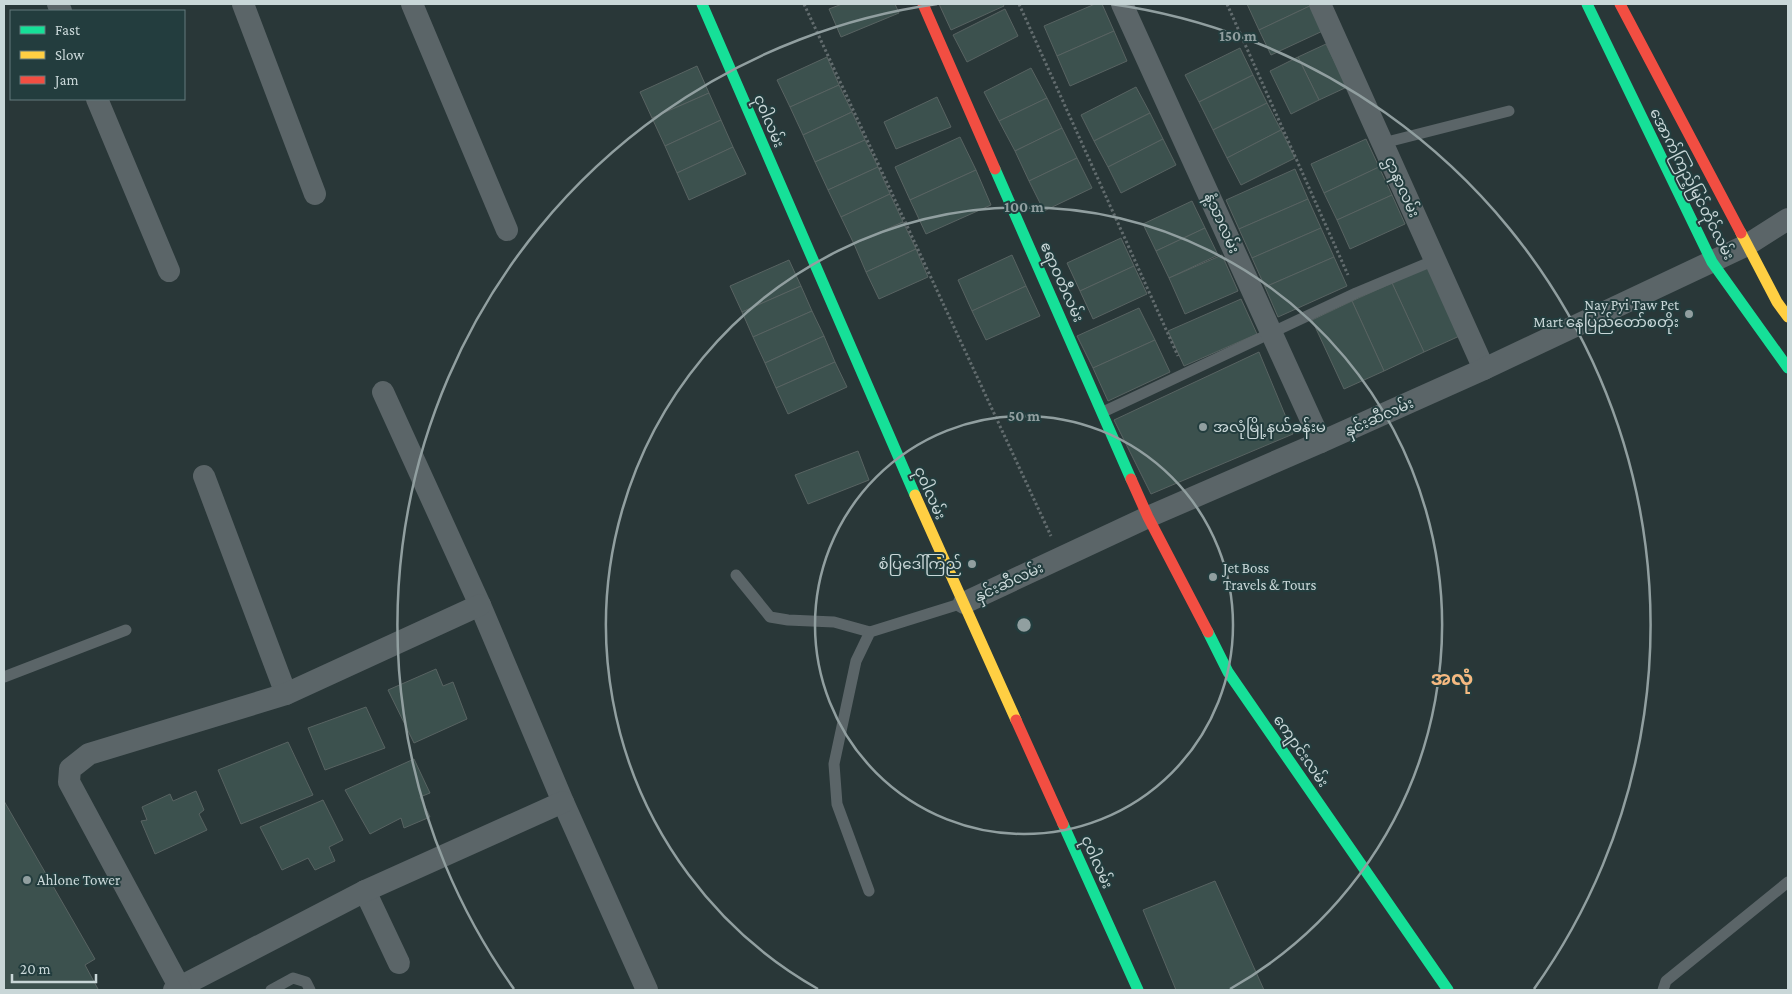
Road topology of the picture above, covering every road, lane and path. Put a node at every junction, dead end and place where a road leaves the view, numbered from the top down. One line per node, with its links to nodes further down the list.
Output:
1 (243, 4): 15 (street)
2 (412, 4): 17 (street)
3 (702, 4): 36 (street, ငုဝါလမ်း)
4 (804, 4): 34 (path)
5 (924, 4): 30 (street, ဧရာဝတီလမ်း)
6 (1019, 4): 28 (path)
7 (1122, 4): 25 (street, နံ့သာလမ်း)
8 (1227, 4): 22 (path)
9 (1320, 4): 14 (street, ဌာနာလမ်း)
10 (1587, 4): 20 (street, အောက်ကြည့်မြင်တိုင်လမ်း)
11 (1620, 4): 18 (street, အောက်ကြည့်မြင်တိုင်လမ်း)
12 (97, 100): 21 (street)
13 (1508, 111): 14 (lane)
14 (1383, 143): 19 (street, ဌာနာလမ်း)
15 (315, 194)
16 (1788, 218): 18 (street, နှင်းဆီလမ်း)
17 (507, 230)
18 (1747, 245): 20 (street, နှင်းဆီလမ်း); 23 (street, အောက်ကြည့်မြင်တိုင်လမ်း)
19 (1435, 260): 22 (lane); 27 (street, ဌာနာလမ်း)
20 (1712, 262): 26 (street, အောက်ကြည့်မြင်တိုင်လမ်း); 27 (street, နှင်းဆီလမ်း)
21 (169, 271)
22 (1356, 293): 25 (lane)
23 (1783, 299): 24 (street, အောက်ကြည့်မြင်တိုင်လမ်း)
24 (1788, 317)
25 (1272, 334): 28 (lane); 31 (street, နံ့သာလမ်း)
26 (1788, 368)
27 (1484, 369): 31 (street, နှင်းဆီလမ်း)
28 (1186, 372): 30 (lane)
29 (383, 392): 37 (street)
30 (1103, 412): 33 (street, ဧရာဝတီလမ်း)
31 (1321, 442): 33 (street, နှင်းဆီလမ်း)
32 (204, 476): 41 (street)
33 (1148, 517): 34 (street, နှင်းဆီလမ်း); 52 (street, ကျောင်းလမ်း)
34 (1061, 558): 36 (street, နှင်းဆီလမ်း)
35 (736, 575): 39 (lane)
36 (964, 603): 39 (lane); 51 (street, ငုဝါလမ်း)
37 (480, 605): 41 (street); 42 (street)
38 (126, 630): 40 (lane)
39 (870, 632): 45 (lane)
40 (4, 677)
41 (286, 694): 48 (street)
42 (563, 802): 44 (street); 47 (street)
43 (1788, 882): 53 (lane)
44 (365, 891): 46 (street); 48 (street)
45 (869, 891)
46 (399, 963)
47 (641, 988)
48 (178, 989)
49 (271, 990): 50 (lane)
50 (310, 990)
51 (1138, 990)
52 (1448, 990)
53 (1663, 990)

